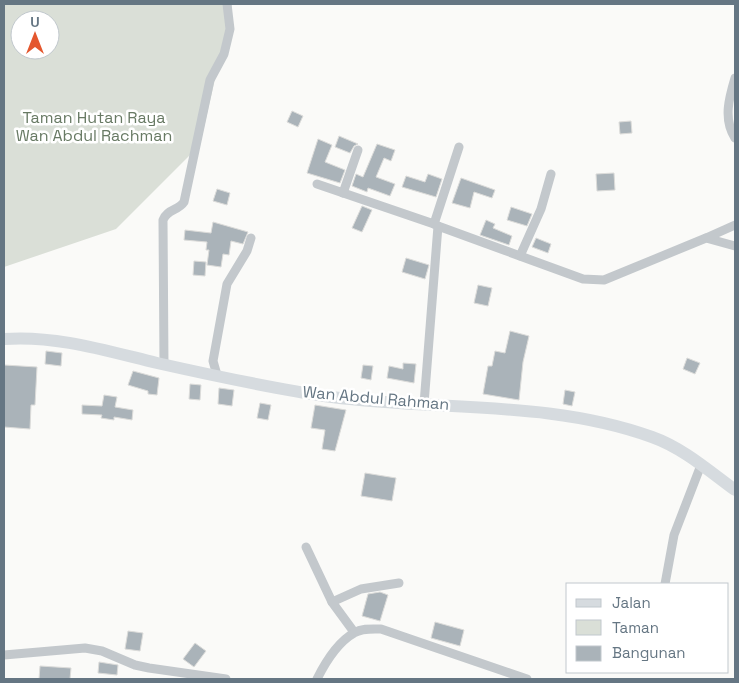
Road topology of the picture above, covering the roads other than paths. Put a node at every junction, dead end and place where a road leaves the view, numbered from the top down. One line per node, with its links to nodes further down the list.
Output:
1 (227, 4): 16 (street)
2 (735, 78): 3 (street)
3 (735, 138)
4 (460, 147): 9 (street)
5 (358, 150): 8 (street)
6 (551, 174): 14 (street)
7 (317, 184): 8 (street)
8 (343, 193): 9 (street)
9 (436, 225): 14 (street); 18 (street)
10 (735, 225): 12 (street)
11 (250, 238): 17 (street)
12 (706, 238): 13 (street); 14 (street)
13 (735, 246)
14 (520, 256)
15 (4, 339): 16 (street, Wan Abdul Rahman)
16 (164, 365): 17 (street, Wan Abdul Rahman)
17 (216, 375): 18 (street, Wan Abdul Rahman)
18 (424, 404): 19 (street, Wan Abdul Rahman)
19 (701, 465): 20 (street, Wan Abdul Rahman); 23 (street)
20 (735, 490)
21 (306, 547): 24 (street)
22 (399, 583): 24 (street)
23 (665, 583)
24 (332, 602): 25 (street)
25 (354, 632): 28 (street); 29 (street)
26 (4, 655): 27 (street)
27 (226, 679)
28 (317, 679)
29 (527, 679)

